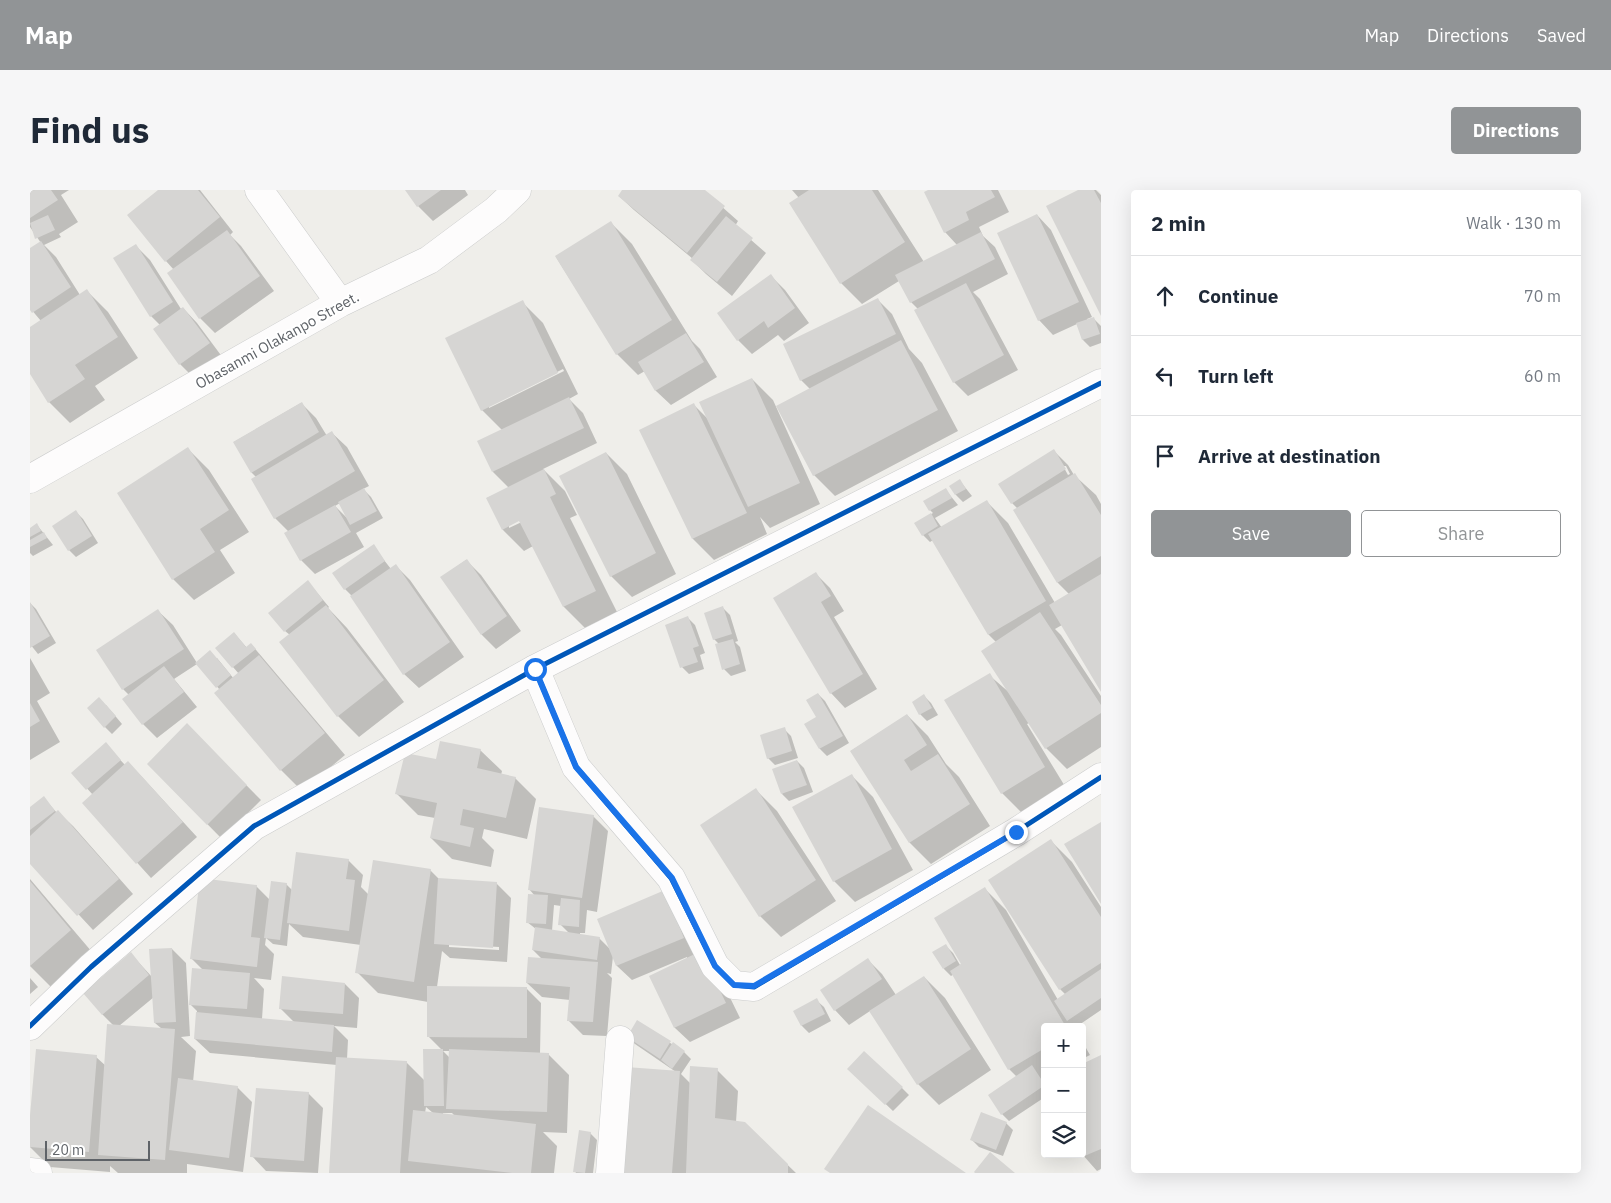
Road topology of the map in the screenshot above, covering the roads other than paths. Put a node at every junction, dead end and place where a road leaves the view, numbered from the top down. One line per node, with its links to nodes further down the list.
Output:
1 (259, 190): 3 (street)
2 (517, 190): 3 (street, Obasanmi Olakanpo Street.)
3 (340, 303): 5 (street, Obasanmi Olakanpo Street.)
4 (1100, 386): 6 (street)
5 (30, 479)
6 (535, 669): 7 (street); 8 (street)
7 (1101, 777)
8 (30, 1026)
9 (620, 1040): 12 (street)
10 (30, 1172): 11 (street)
11 (38, 1173)
12 (610, 1173)

